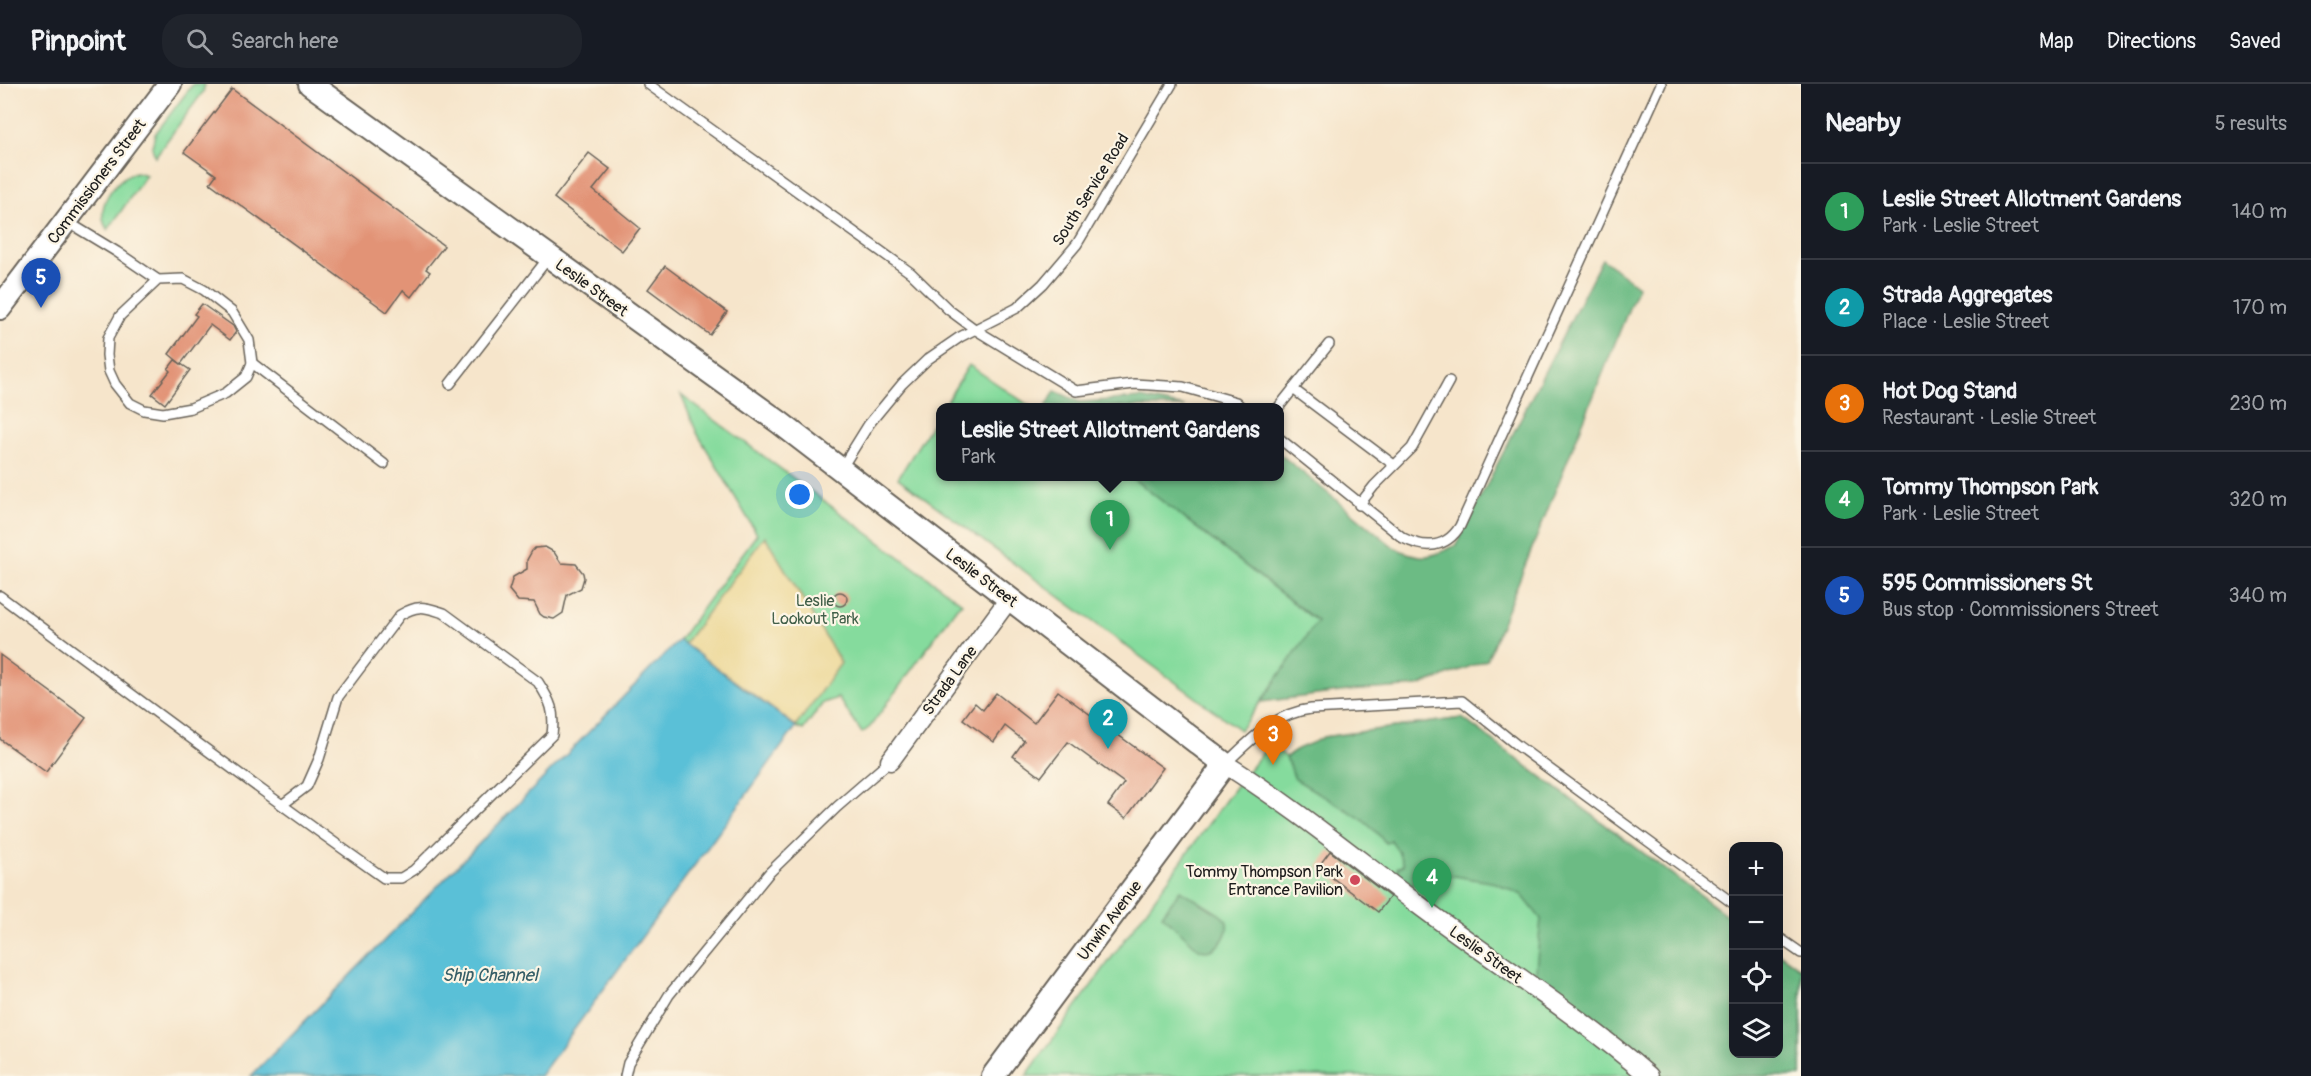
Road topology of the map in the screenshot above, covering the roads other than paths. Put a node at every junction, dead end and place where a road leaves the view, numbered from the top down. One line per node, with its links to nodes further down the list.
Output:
1 (170, 84): 6 (street, Commissioners Street)
2 (648, 84): 10 (lane)
3 (1172, 84): 10 (lane, South Service Road)
4 (1661, 84): 22 (lane)
5 (321, 87): 7 (street, Leslie Street)
6 (66, 221): 8 (lane); 9 (street, Commissioners Street)
7 (549, 257): 14 (lane); 21 (street, Leslie Street)
8 (158, 280): 12 (lane); 12 (lane)
9 (0, 308)
10 (976, 330): 16 (lane); 21 (lane, South Service Road)
11 (1329, 345): 15 (lane)
12 (252, 363): 19 (lane)
13 (1449, 381): 20 (lane)
14 (450, 384)
15 (1293, 389): 17 (lane); 20 (lane)
16 (1237, 403)
17 (1282, 403)
18 (1284, 442): 22 (lane)
19 (384, 464)
20 (1394, 465): 22 (lane)
21 (841, 469): 24 (street, Leslie Street)
22 (1359, 505)
23 (0, 596): 27 (lane)
24 (1009, 599): 25 (street, Strada Lane); 26 (street, Leslie Street)
25 (890, 761): 31 (lane)
26 (1225, 764): 28 (lane); 32 (street, Unwin Avenue); 33 (street, Leslie Street)
27 (282, 805): 27 (lane)
28 (1729, 900)
29 (1783, 940): 30 (lane)
30 (1801, 953)
31 (626, 1076)
32 (993, 1076)
33 (1649, 1076)

